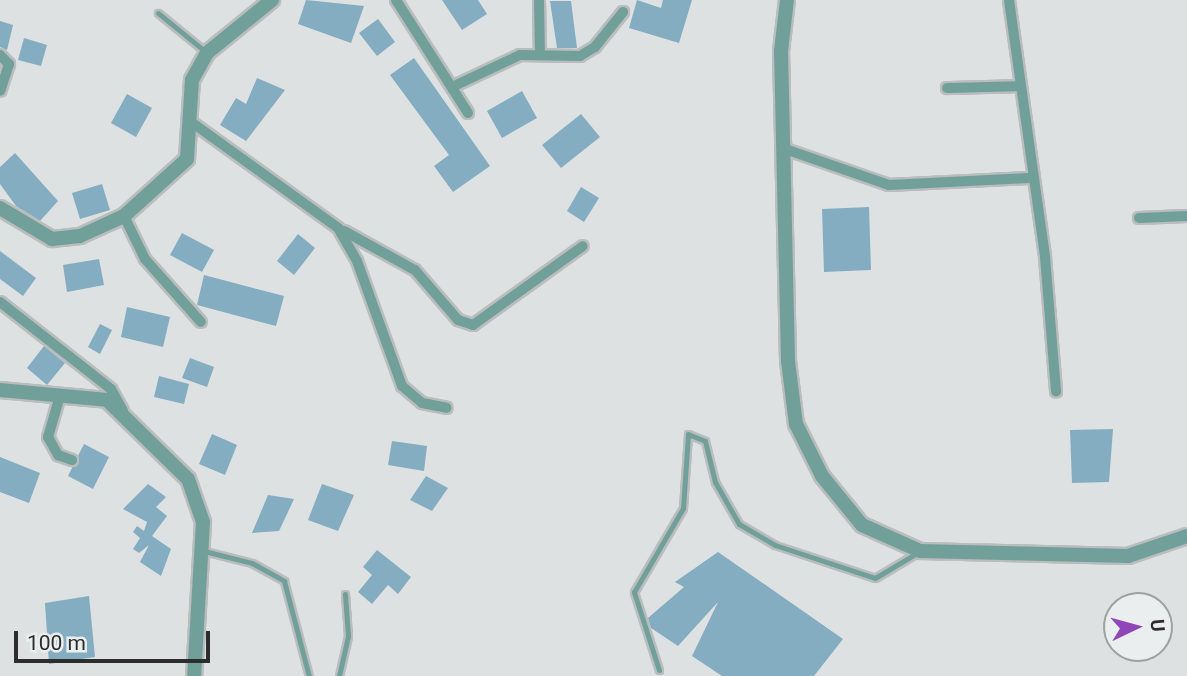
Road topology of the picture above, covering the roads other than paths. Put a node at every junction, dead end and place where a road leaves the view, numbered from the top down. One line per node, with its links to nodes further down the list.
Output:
1 (272, 0): 8 (street)
2 (396, 0): 12 (street)
3 (539, 0): 10 (street)
4 (788, 0): 17 (street)
5 (1009, 0): 11 (street)
6 (623, 12): 10 (street)
7 (158, 13): 8 (lane)
8 (206, 52): 16 (street)
9 (0, 55): 14 (street)
10 (540, 55): 12 (street)
11 (1018, 86): 13 (street); 18 (street)
12 (452, 87): 15 (street)
13 (947, 88)
14 (0, 91)
15 (468, 113)
16 (194, 124): 20 (street); 23 (street)
17 (786, 149): 18 (street); 35 (street)
18 (1029, 178): 28 (street)
19 (0, 208): 20 (street)
20 (124, 216): 26 (street)
21 (1187, 216): 22 (street)
22 (1139, 218)
23 (338, 228): 24 (street); 30 (street)
24 (583, 246)
25 (0, 302): 31 (street)
26 (201, 322)
27 (0, 390): 29 (street)
28 (1056, 392)
29 (59, 399): 31 (street); 32 (street)
30 (447, 408)
31 (123, 411): 34 (street)
32 (72, 460)
33 (1187, 536): 35 (street)
34 (204, 551): 38 (street); 39 (lane)
35 (920, 551): 37 (lane)
36 (345, 594): 40 (lane)
37 (659, 670)
38 (194, 676)
39 (309, 676)
40 (339, 676)

